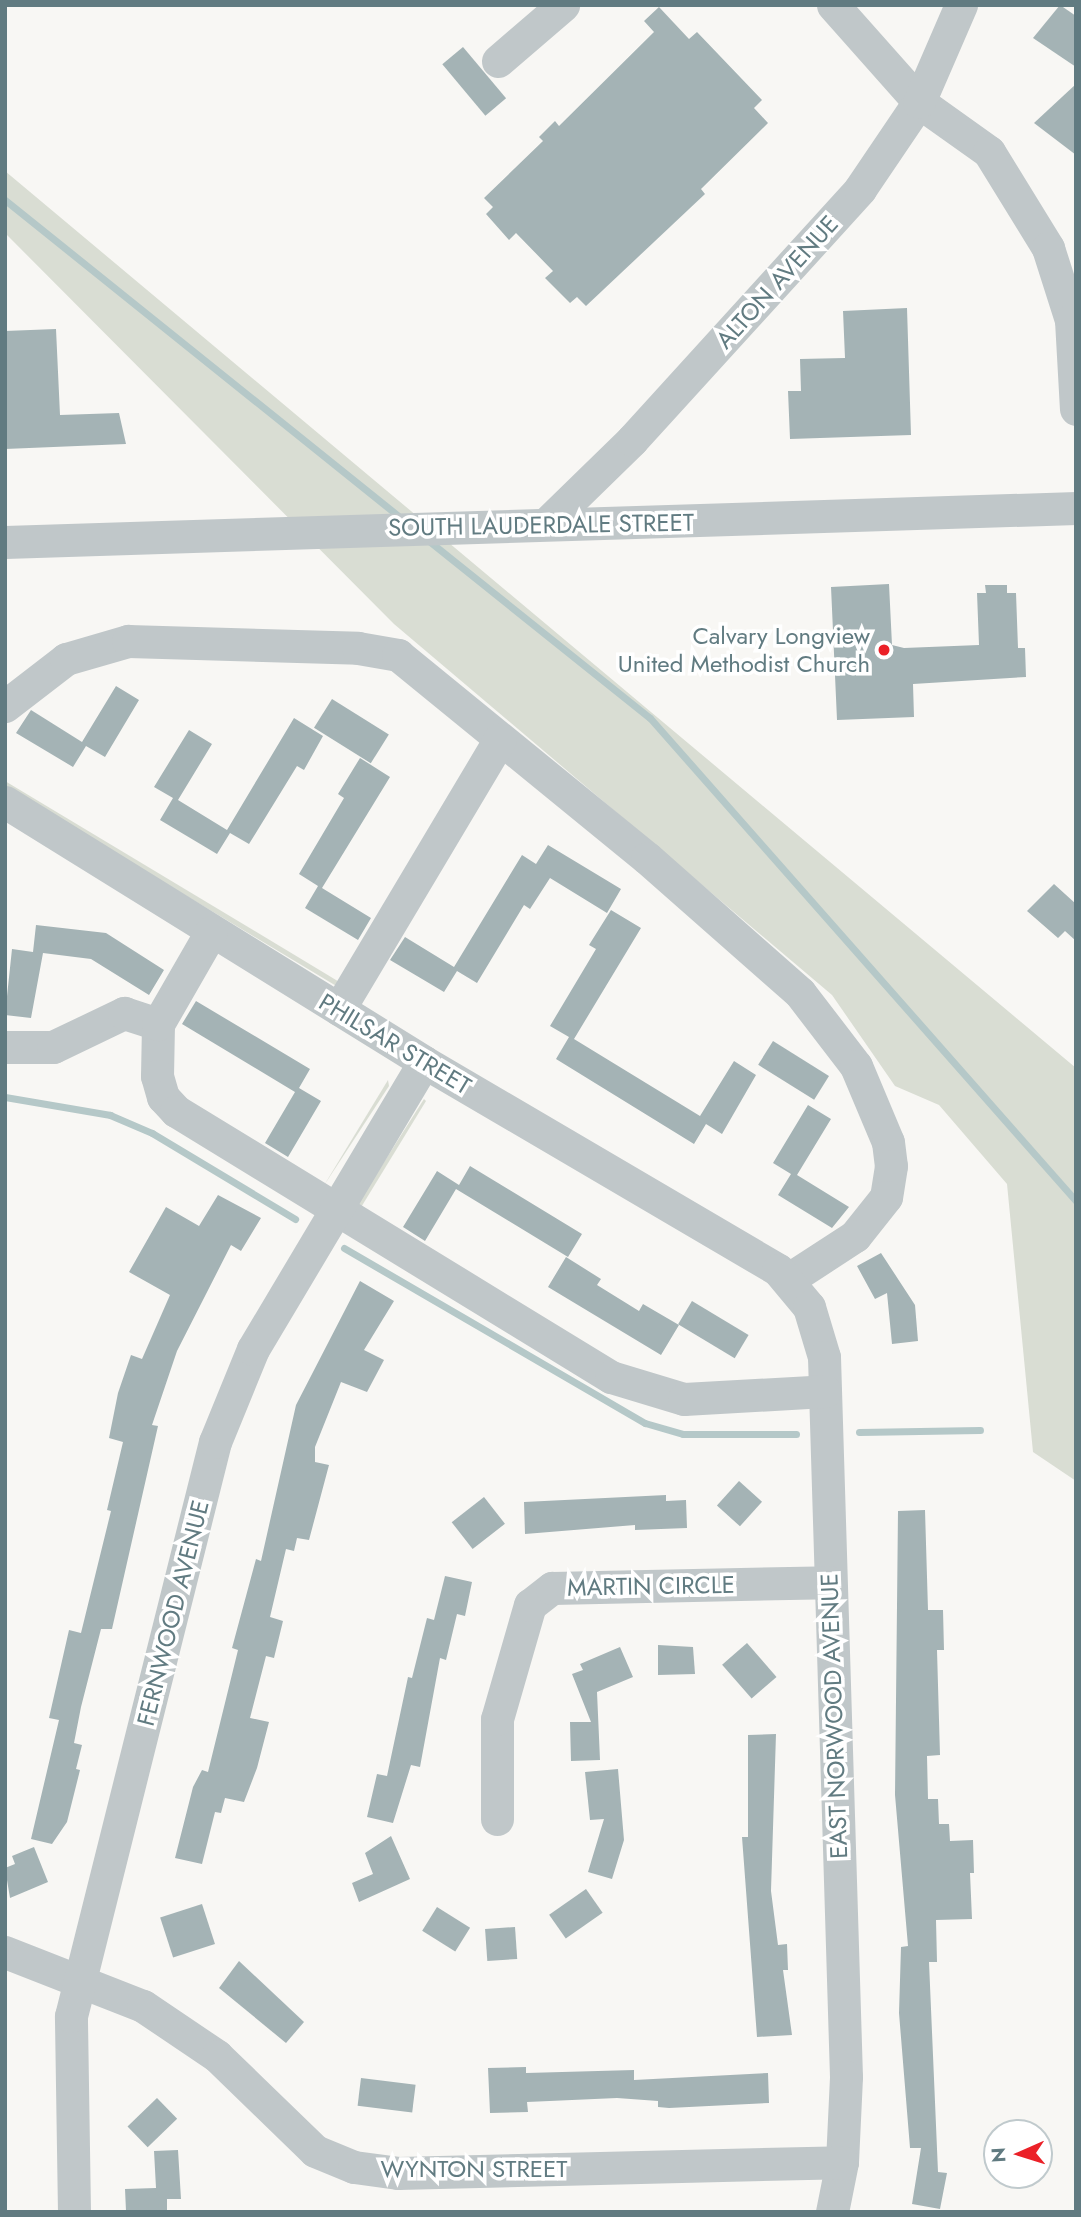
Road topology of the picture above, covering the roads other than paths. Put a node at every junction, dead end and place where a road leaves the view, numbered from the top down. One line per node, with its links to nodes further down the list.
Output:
1 (563, 5): 4 (street)
2 (833, 5): 5 (street)
3 (961, 5): 5 (street, ALTON AVENUE)
4 (498, 61)
5 (919, 102): 6 (street); 8 (street, ALTON AVENUE)
6 (1076, 409)
7 (1076, 508): 8 (street, SOUTH LAUDERDALE STREET)
8 (546, 524): 9 (street, SOUTH LAUDERDALE STREET)
9 (5, 542)
10 (5, 706): 11 (street)
11 (500, 738): 14 (street); 19 (street)
12 (5, 802): 13 (street, PHILSAR STREET)
13 (211, 932): 14 (street, PHILSAR STREET); 15 (street)
14 (339, 1009): 17 (street, PHILSAR STREET)
15 (158, 1024): 16 (street); 18 (street)
16 (5, 1047)
17 (425, 1062): 18 (street, FERNWOOD AVENUE); 19 (street, PHILSAR STREET)
18 (337, 1208): 20 (street); 24 (street, FERNWOOD AVENUE)
19 (789, 1279): 20 (street, EAST NORWOOD AVENUE)
20 (825, 1391): 21 (street, EAST NORWOOD AVENUE)
21 (830, 1583): 22 (street, MARTIN CIRCLE); 25 (street, EAST NORWOOD AVENUE)
22 (497, 1819)
23 (5, 1952): 24 (street, WYNTON STREET)
24 (82, 1981): 25 (street, WYNTON STREET); 26 (street, FERNWOOD AVENUE)
25 (842, 2162): 27 (street, EAST NORWOOD AVENUE)
26 (74, 2212)
27 (832, 2212)

